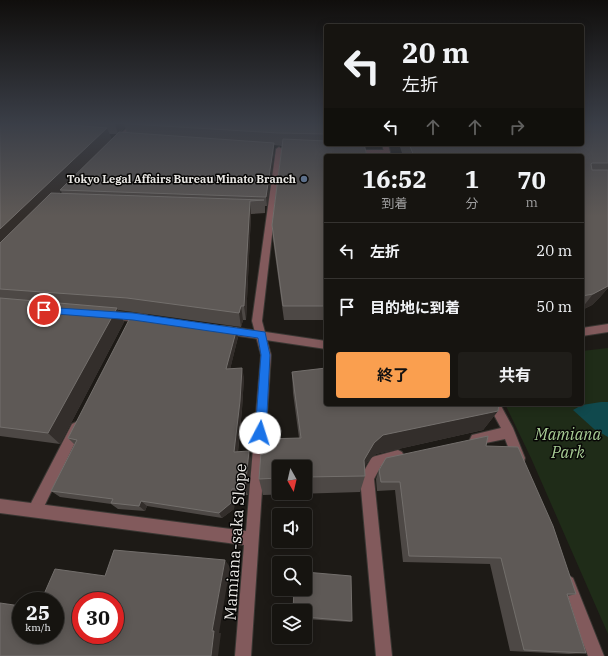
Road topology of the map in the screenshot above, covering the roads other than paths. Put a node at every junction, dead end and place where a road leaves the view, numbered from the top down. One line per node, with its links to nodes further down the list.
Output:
1 (278, 155): 9 (street, Mamiana-saka Slope)
2 (94, 314): 3 (street)
3 (133, 317): 4 (street); 7 (street)
4 (156, 320)
5 (216, 328): 9 (street)
6 (608, 328): 8 (street)
7 (126, 330)
8 (584, 332)
9 (262, 335): 10 (street); 19 (street, Mamiana-saka Slope)
10 (324, 345)
11 (495, 406): 13 (street)
12 (80, 420): 18 (street)
13 (509, 432): 14 (street); 16 (street)
14 (462, 442)
15 (408, 454): 22 (street)
16 (523, 470)
17 (0, 506): 18 (street)
18 (35, 510): 19 (street)
19 (252, 539): 21 (street, Mamiana-saka Slope)
20 (564, 574): 23 (street)
21 (243, 656)
22 (384, 656)
23 (596, 656)

